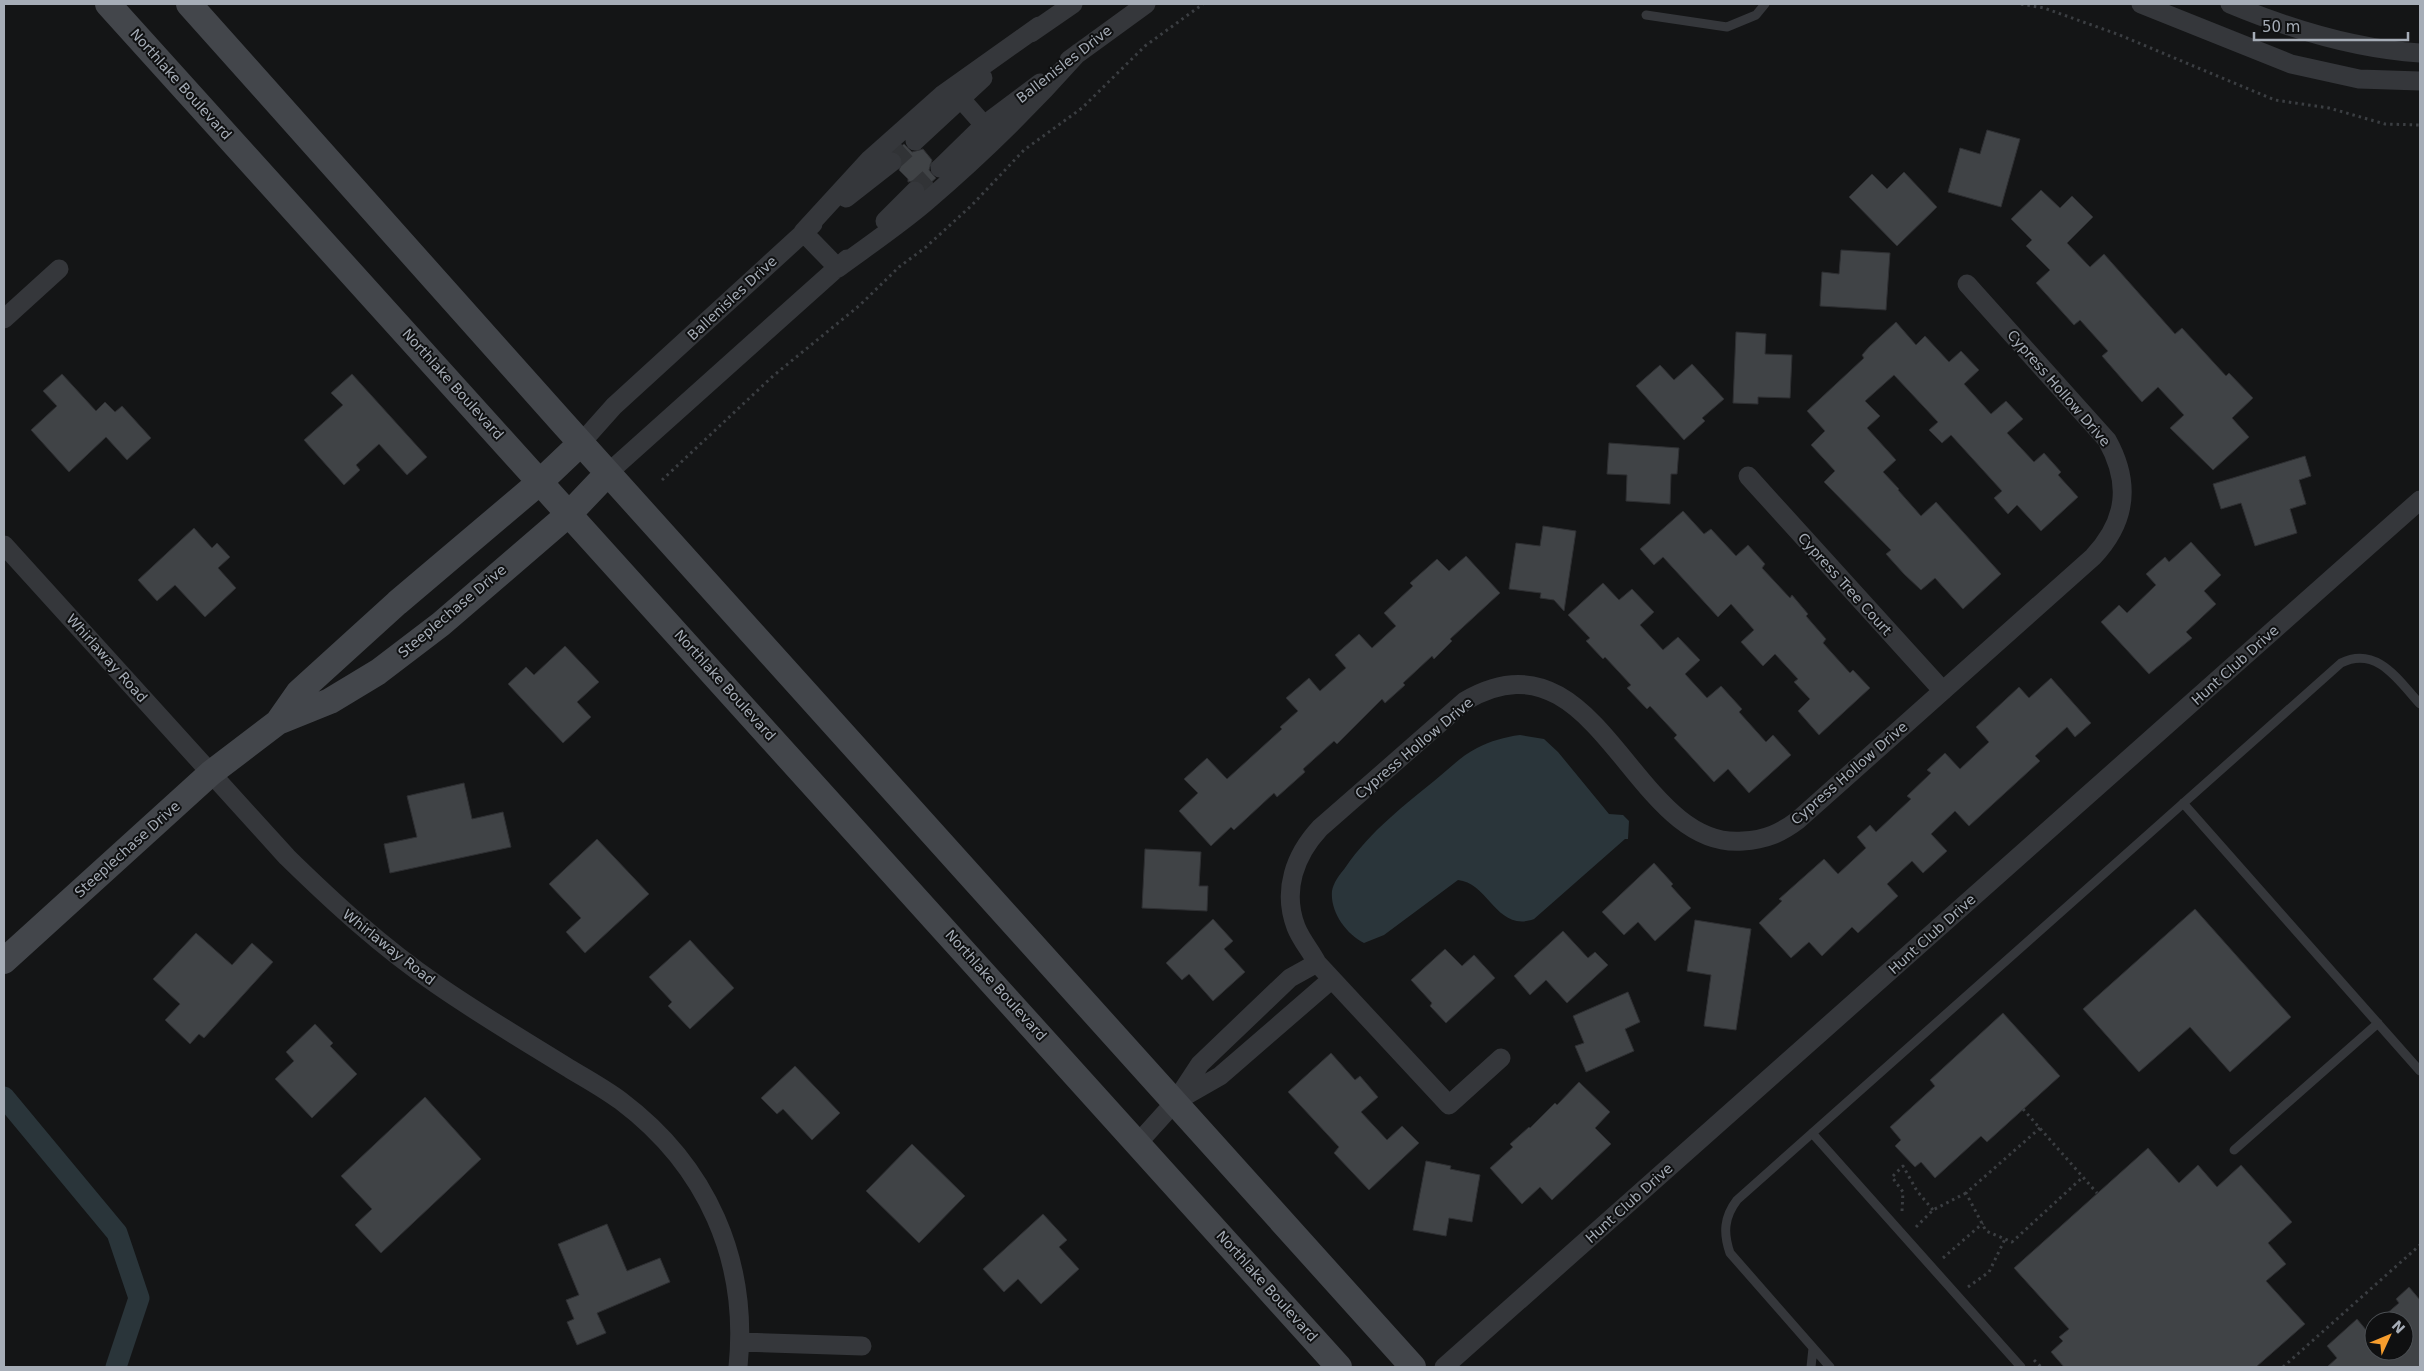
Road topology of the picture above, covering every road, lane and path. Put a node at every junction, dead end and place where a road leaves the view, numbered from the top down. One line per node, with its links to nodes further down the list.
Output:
1 (108, 4): 31 (main road, Northlake Boulevard)
2 (189, 4): 27 (main road)
3 (1072, 4): 11 (street)
4 (1146, 4): 12 (street, Ballenisles Drive)
5 (1203, 4): 30 (path)
6 (1765, 4): 10 (lane)
7 (2021, 4): 17 (path)
8 (2140, 4): 14 (street)
9 (2230, 4): 13 (street)
10 (1646, 15)
11 (1039, 26): 15 (street); 22 (street)
12 (1078, 53): 16 (street, Ballenisles Drive); 23 (street)
13 (2420, 53)
14 (2420, 81)
15 (960, 99): 16 (street); 18 (street)
16 (984, 125): 20 (street, Ballenisles Drive)
17 (2420, 125)
18 (915, 141)
19 (892, 162): 22 (street, Ballenisles Drive)
20 (940, 168)
21 (915, 191): 23 (street)
22 (804, 232): 23 (street); 27 (street, Ballenisles Drive)
23 (838, 268): 28 (street)
24 (59, 269): 26 (street)
25 (1967, 284): 35 (street, Cypress Hollow Drive)
26 (4, 319)
27 (581, 443): 28 (main road); 31 (main road, Steeplechase Drive)
28 (608, 473): 33 (main road, Steeplechase Drive); 46 (main road)
29 (1748, 476): 35 (street, Cypress Tree Court)
30 (662, 480)
31 (541, 481): 33 (main road, Northlake Boulevard); 37 (main road, Steeplechase Drive)
32 (2420, 500): 73 (street, Hunt Club Drive)
33 (570, 513): 37 (main road, Steeplechase Drive); 50 (main road, Northlake Boulevard)
34 (4, 545): 38 (street, Whirlaway Road)
35 (1942, 691): 41 (street, Cypress Hollow Drive)
36 (2420, 704): 39 (lane)
37 (278, 722): 38 (main road, Steeplechase Drive)
38 (210, 773): 40 (main road, Steeplechase Drive); 67 (street, Whirlaway Road)
39 (2183, 803): 43 (lane); 49 (lane)
40 (4, 961)
41 (1317, 963): 42 (street, Cypress Hollow Drive); 46 (street)
42 (1332, 979): 44 (street, Cypress Hollow Drive); 46 (street)
43 (2378, 1023): 45 (lane); 51 (lane)
44 (1501, 1058)
45 (2420, 1071)
46 (1174, 1102): 50 (street); 72 (main road)
47 (2024, 1109): 48 (path)
48 (2040, 1128): 52 (path); 53 (path)
49 (1812, 1133): 69 (lane); 76 (lane)
50 (1138, 1143): 71 (main road, Northlake Boulevard)
51 (2234, 1150)
52 (2083, 1177): 54 (path); 61 (path)
53 (1966, 1193): 55 (path); 58 (path)
54 (2098, 1194)
55 (1933, 1210): 56 (path); 59 (path)
56 (1906, 1217)
57 (1910, 1222): 59 (path)
58 (1983, 1224): 61 (path); 64 (path)
59 (1915, 1228): 60 (path)
60 (1920, 1234)
61 (2005, 1239): 66 (path)
62 (2420, 1245): 77 (path)
63 (1937, 1252): 64 (path)
64 (1943, 1258): 65 (path)
65 (1949, 1266)
66 (1962, 1280)
67 (741, 1342): 68 (street); 70 (street, Whirlaway Road)
68 (862, 1346)
69 (1813, 1348): 74 (lane); 75 (lane)
70 (738, 1367)
71 (1339, 1367)
72 (1413, 1367)
73 (1444, 1367)
74 (1811, 1367)
75 (1830, 1367)
76 (2021, 1367)
77 (2282, 1367)

